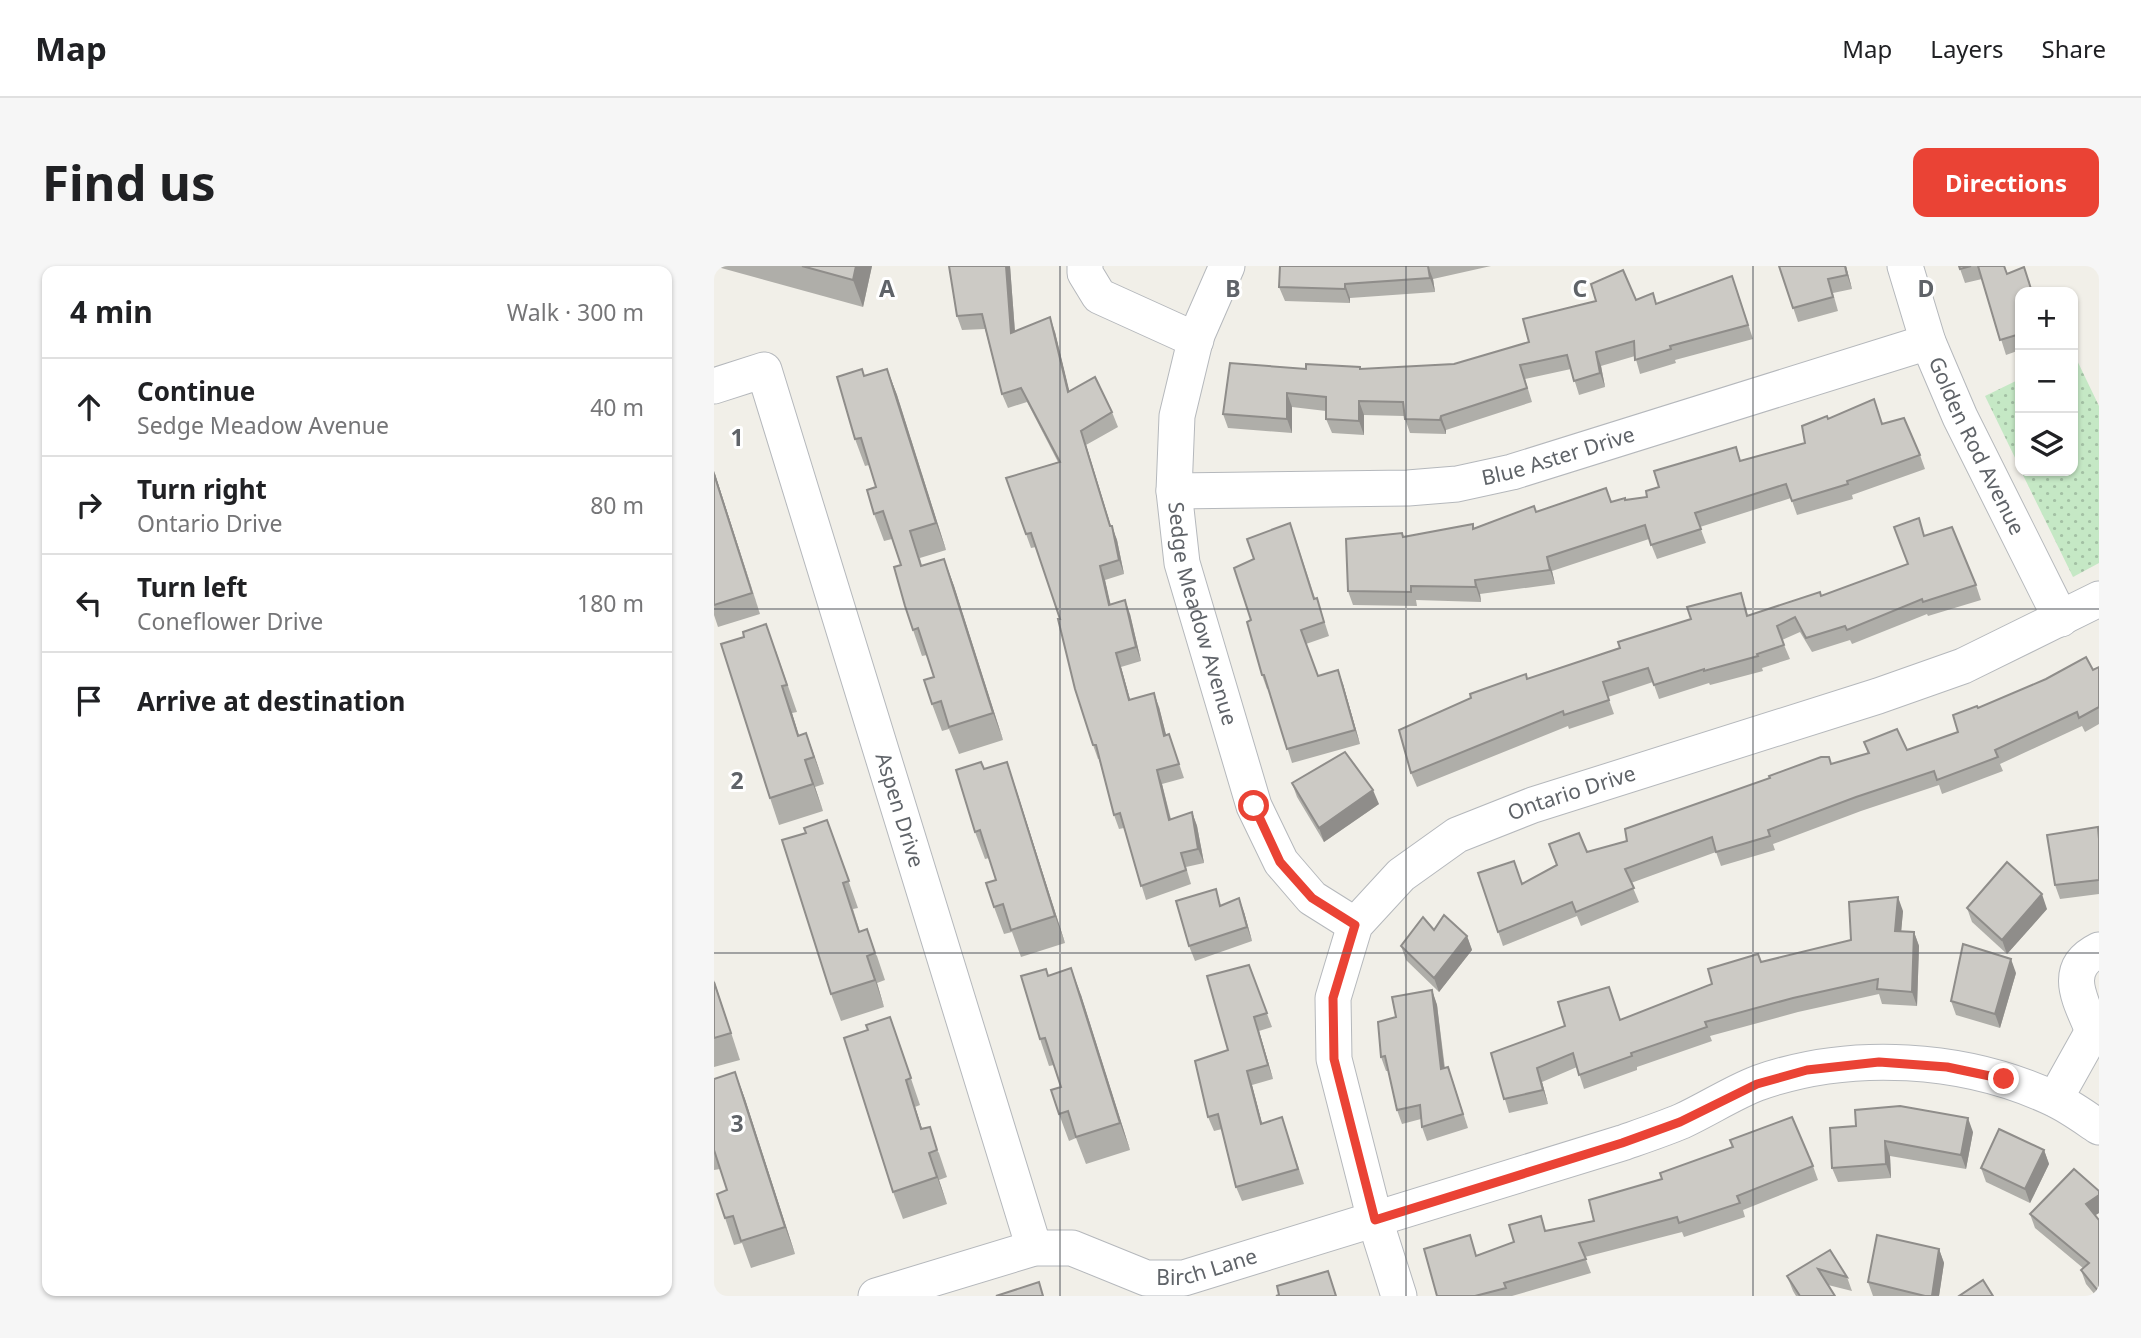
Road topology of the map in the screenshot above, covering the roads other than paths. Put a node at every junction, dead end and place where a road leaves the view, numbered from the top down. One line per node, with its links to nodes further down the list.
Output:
1 (1085, 266): 4 (street)
2 (1905, 266): 5 (street, Golden Rod Avenue)
3 (1219, 269): 4 (street, Sedge Meadow Avenue)
4 (1196, 340): 7 (street, Sedge Meadow Avenue)
5 (1928, 342): 7 (street, Blue Aster Drive); 9 (street, Golden Rod Avenue)
6 (714, 386): 16 (street, Aspen Drive)
7 (1174, 491): 10 (street, Sedge Meadow Avenue)
8 (2099, 599): 9 (street, Ontario Drive)
9 (2061, 619): 10 (street, Ontario Drive)
10 (1355, 925): 15 (street, Ontario Drive)
11 (2099, 950): 12 (street)
12 (2096, 1030): 13 (street)
13 (2055, 1099): 14 (street, Birch Lane); 15 (street, Birch Lane)
14 (2099, 1127)
15 (1375, 1220): 16 (street, Birch Lane); 18 (street, Ontario Drive)
16 (1034, 1248): 17 (street, Birch Lane)
17 (876, 1296)
18 (1399, 1296)

